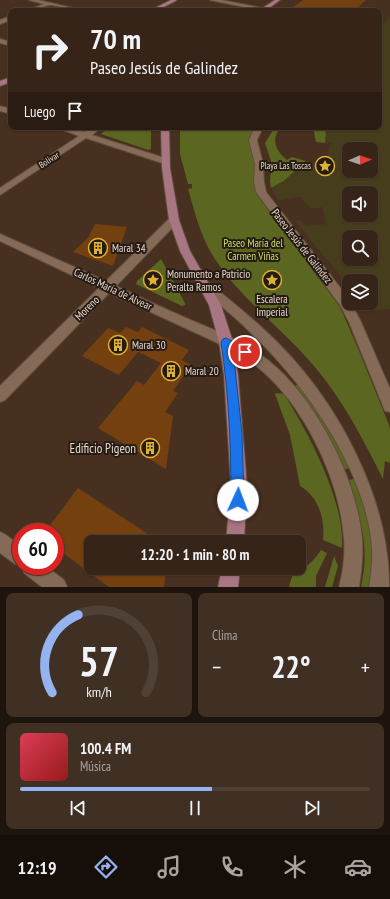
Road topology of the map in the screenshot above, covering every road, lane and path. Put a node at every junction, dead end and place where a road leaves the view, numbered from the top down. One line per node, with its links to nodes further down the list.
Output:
1 (30, 0): 6 (street)
2 (59, 0): 6 (street)
3 (175, 0): 9 (main road)
4 (212, 0): 10 (street)
5 (278, 0): 11 (main road)
6 (49, 4): 7 (street); 8 (street)
7 (38, 8)
8 (68, 8)
9 (158, 8)
10 (252, 8)
11 (265, 8)
12 (68, 130): 16 (street)
13 (94, 130): 16 (street, Bolívar)
14 (165, 130): 17 (main road)
15 (258, 130): 25 (street, Paseo Jesús de Galindez)
16 (85, 136): 17 (street); 18 (street, Bolívar)
17 (166, 161): 19 (main road)
18 (0, 192)
19 (174, 220): 21 (main road); 22 (street, Moreno)
20 (0, 237): 22 (street, Carlos María de Alvear)
21 (205, 286): 23 (main road); 30 (street)
22 (108, 287): 23 (street, Carlos María de Alvear); 24 (street, Moreno)
23 (226, 342): 26 (main road); 35 (street)
24 (0, 396)
25 (390, 406)
26 (236, 535)
27 (390, 537): 30 (street)
28 (0, 541): 29 (street)
29 (12, 551)
30 (383, 559): 36 (street)
31 (42, 575): 33 (street)
32 (230, 575): 34 (main road)
33 (57, 587)
34 (228, 587)
35 (349, 587)
36 (379, 587)

